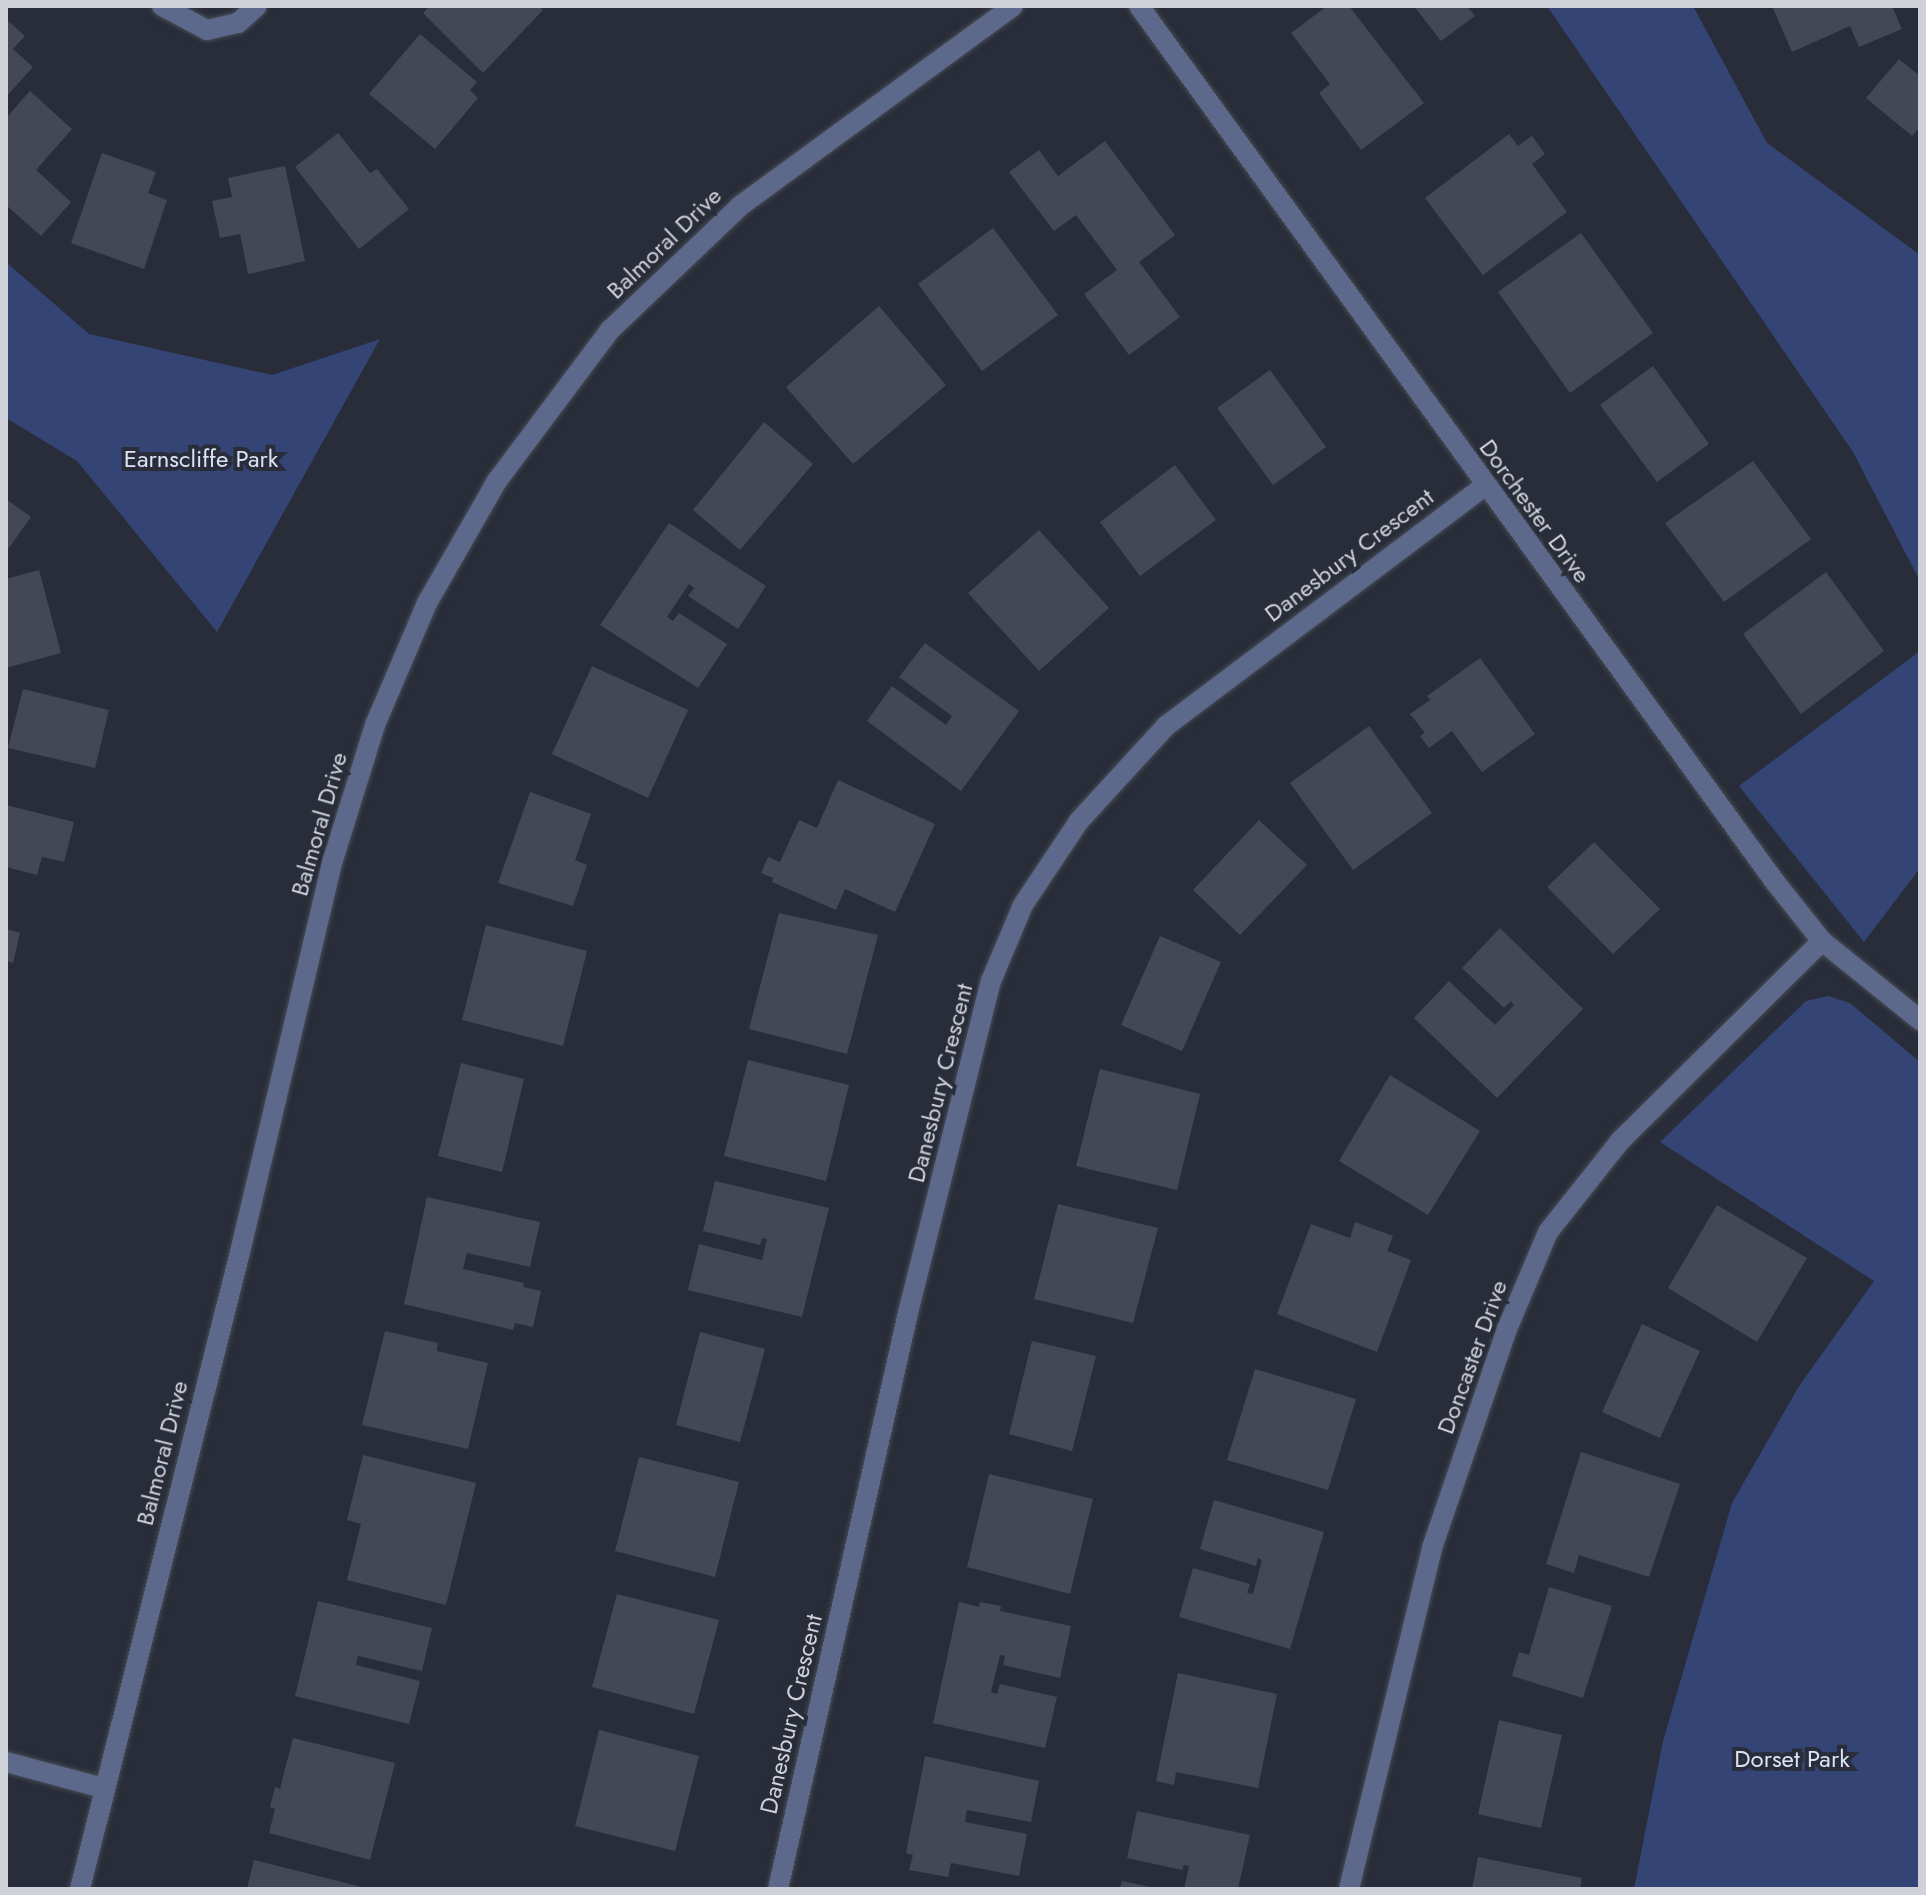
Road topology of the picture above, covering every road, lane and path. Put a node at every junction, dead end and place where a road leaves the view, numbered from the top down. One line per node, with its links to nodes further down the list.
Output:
1 (162, 6): 2 (street)
2 (257, 6)
3 (1013, 6): 9 (street, Balmoral Drive)
4 (1139, 6): 5 (street, Dorchester Drive)
5 (1484, 486): 6 (street, Dorchester Drive); 11 (street, Danesbury Crescent)
6 (1822, 941): 7 (street, Dorchester Drive); 12 (street, Doncaster Drive)
7 (1920, 1020)
8 (6, 1762): 9 (street)
9 (103, 1788): 10 (street, Balmoral Drive)
10 (80, 1889)
11 (778, 1889)
12 (1349, 1889)

